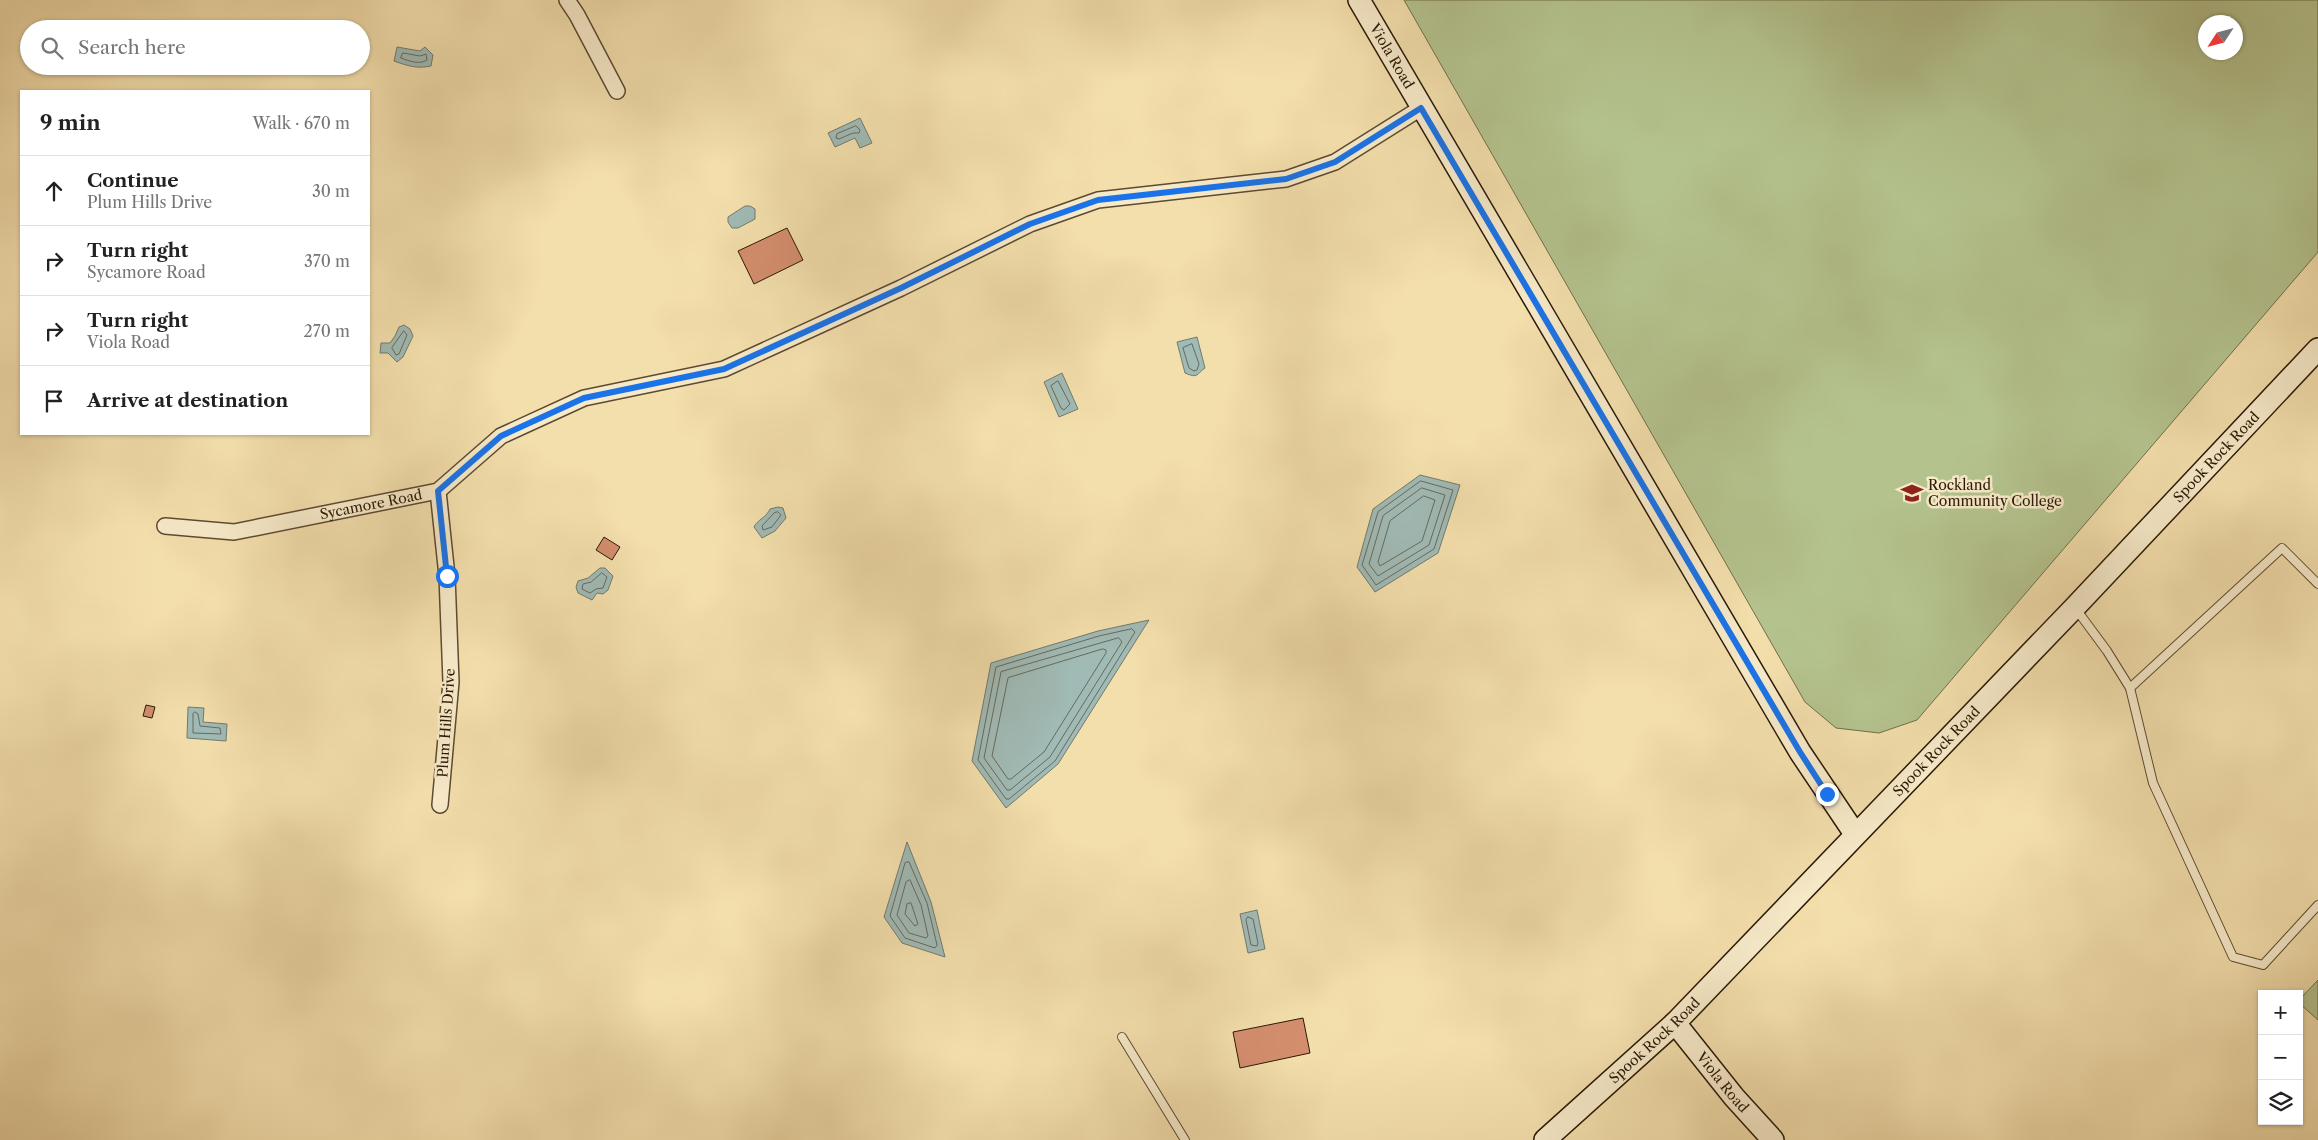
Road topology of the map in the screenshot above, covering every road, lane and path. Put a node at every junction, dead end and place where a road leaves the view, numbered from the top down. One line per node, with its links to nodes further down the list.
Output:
1 (567, 0): 3 (street)
2 (1359, 0): 4 (street, Viola Road)
3 (617, 91)
4 (1421, 108): 6 (street, Sycamore Road); 12 (street, Viola Road)
5 (2318, 349): 9 (street, Spook Rock Road)
6 (438, 491): 7 (street, Sycamore Road); 11 (street, Plum Hills Drive)
7 (165, 526)
8 (2318, 584): 10 (lane)
9 (2075, 607): 10 (lane); 12 (street, Spook Rock Road)
10 (2130, 688): 13 (lane)
11 (440, 805)
12 (1855, 834): 14 (street, Spook Rock Road)
13 (2318, 905)
14 (1675, 1023): 17 (street, Spook Rock Road); 18 (street, Viola Road)
15 (1122, 1037): 16 (lane)
16 (1185, 1140)
17 (1545, 1140)
18 (1773, 1140)

